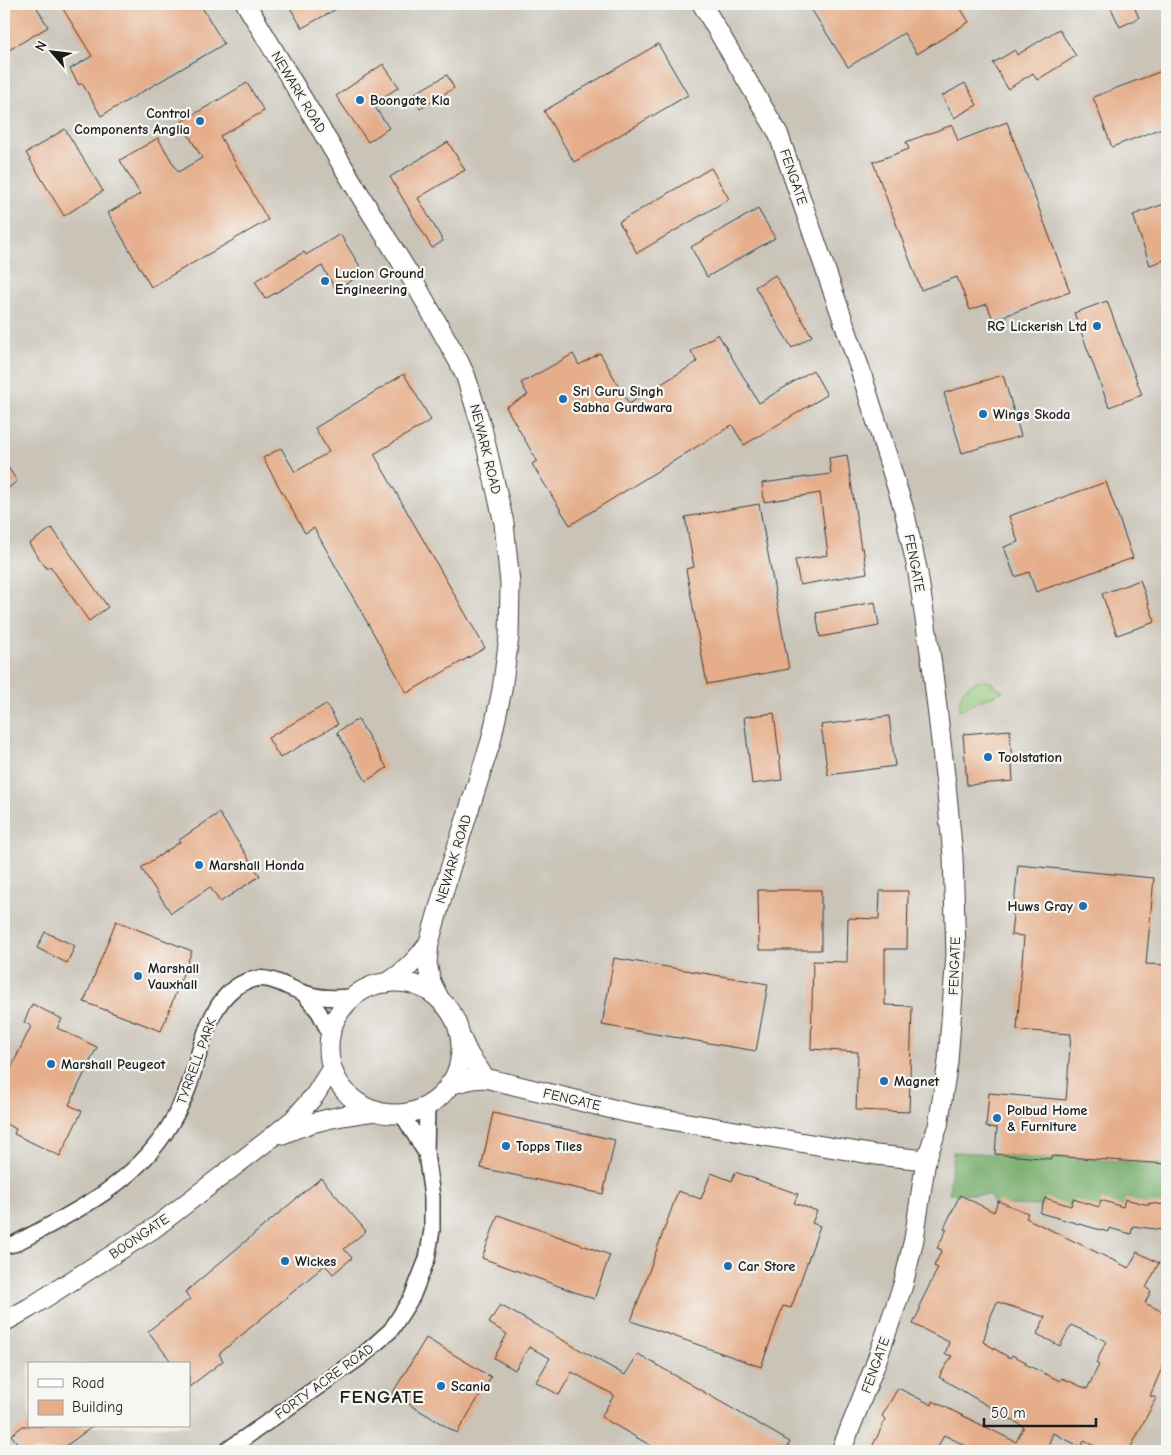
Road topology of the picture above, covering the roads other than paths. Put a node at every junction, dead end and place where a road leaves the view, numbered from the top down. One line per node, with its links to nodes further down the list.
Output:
1 (246, 4): 3 (street, NEWARK ROAD)
2 (702, 4): 18 (street, FENGATE)
3 (429, 943): 4 (street, NEWARK ROAD); 7 (street, NEWARK ROAD)
4 (387, 983): 6 (street); 7 (street)
5 (303, 993): 6 (street, TYRRELL PARK); 8 (street); 19 (street, TYRRELL PARK)
6 (353, 997): 8 (street)
7 (440, 1000): 9 (street)
8 (330, 1034): 10 (street)
9 (459, 1034): 11 (street); 12 (street)
10 (332, 1068): 14 (street); 16 (street, BOONGATE)
11 (485, 1078): 12 (street, FENGATE); 18 (street, FENGATE)
12 (449, 1085): 13 (street)
13 (427, 1105): 15 (street); 17 (street)
14 (376, 1112): 15 (street); 16 (street, BOONGATE)
15 (402, 1114): 17 (street)
16 (267, 1141): 20 (street, BOONGATE)
17 (426, 1153): 21 (street, FORTY ACRE ROAD)
18 (926, 1160): 22 (street, FENGATE)
19 (4, 1246)
20 (4, 1322)
21 (226, 1451)
22 (841, 1451)

